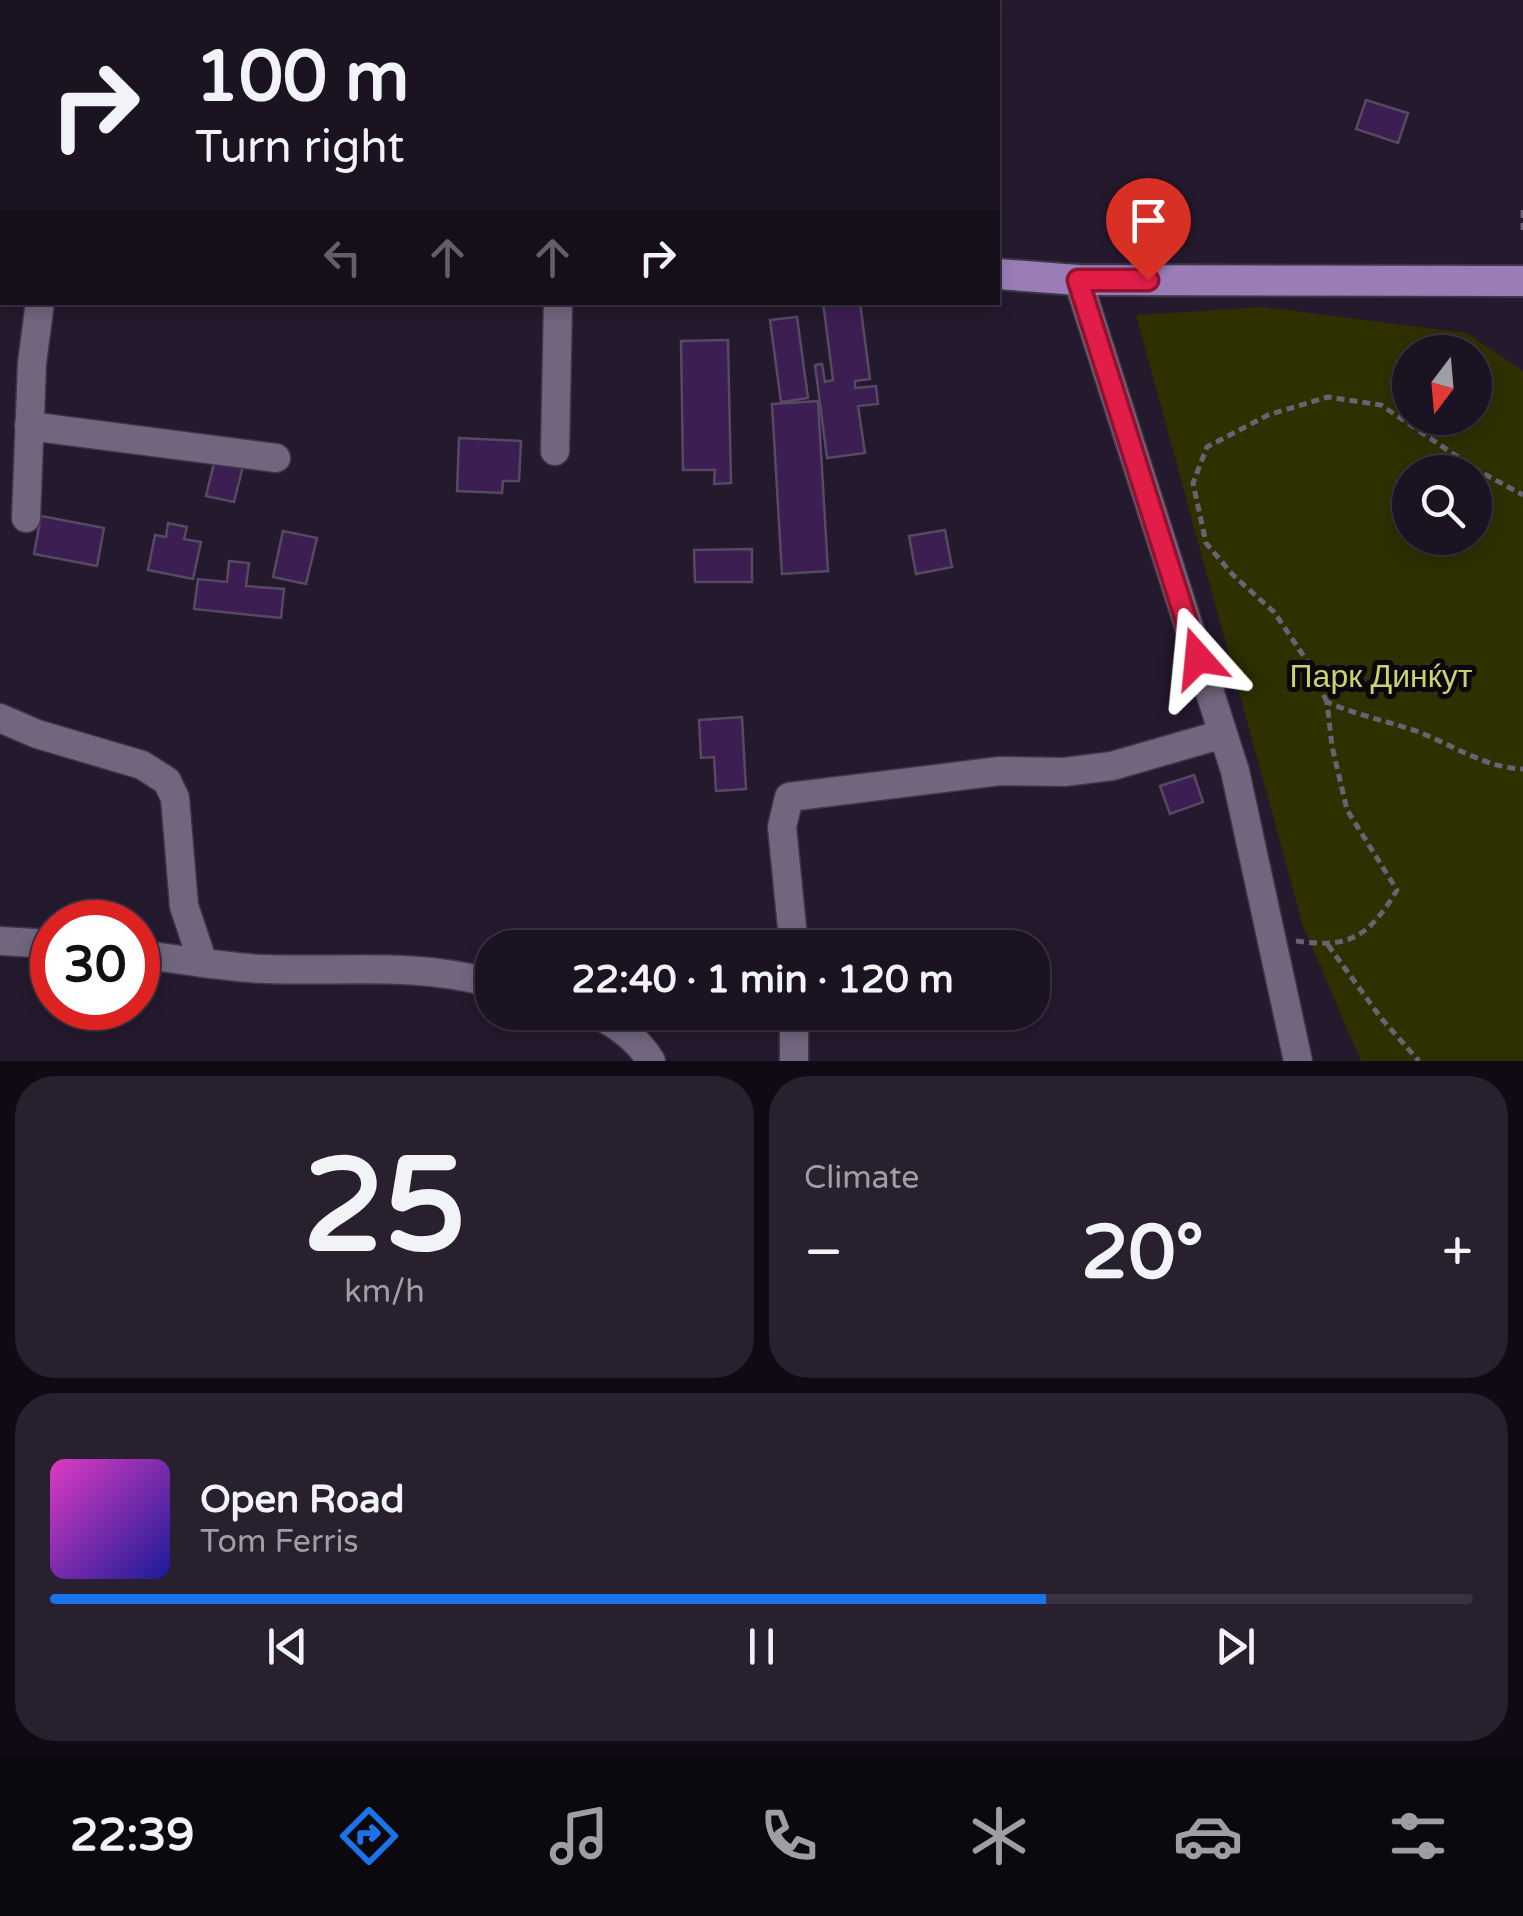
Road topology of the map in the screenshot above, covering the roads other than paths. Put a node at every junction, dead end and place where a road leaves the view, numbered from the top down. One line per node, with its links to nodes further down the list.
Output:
1 (1000, 274): 2 (main road)
2 (1078, 280): 3 (main road); 11 (street)
3 (1523, 281)
4 (40, 305): 6 (street)
5 (558, 305): 7 (street)
6 (30, 426): 8 (street); 9 (street)
7 (556, 451)
8 (276, 458)
9 (26, 518)
10 (0, 718): 16 (street)
11 (1222, 734): 12 (street); 22 (street)
12 (792, 930)
13 (0, 941): 14 (street)
14 (30, 943)
15 (160, 957): 16 (street)
16 (203, 963): 17 (street)
17 (475, 979)
18 (622, 1030): 20 (street)
19 (794, 1030): 21 (street)
20 (650, 1061)
21 (794, 1061)
22 (1298, 1061)

